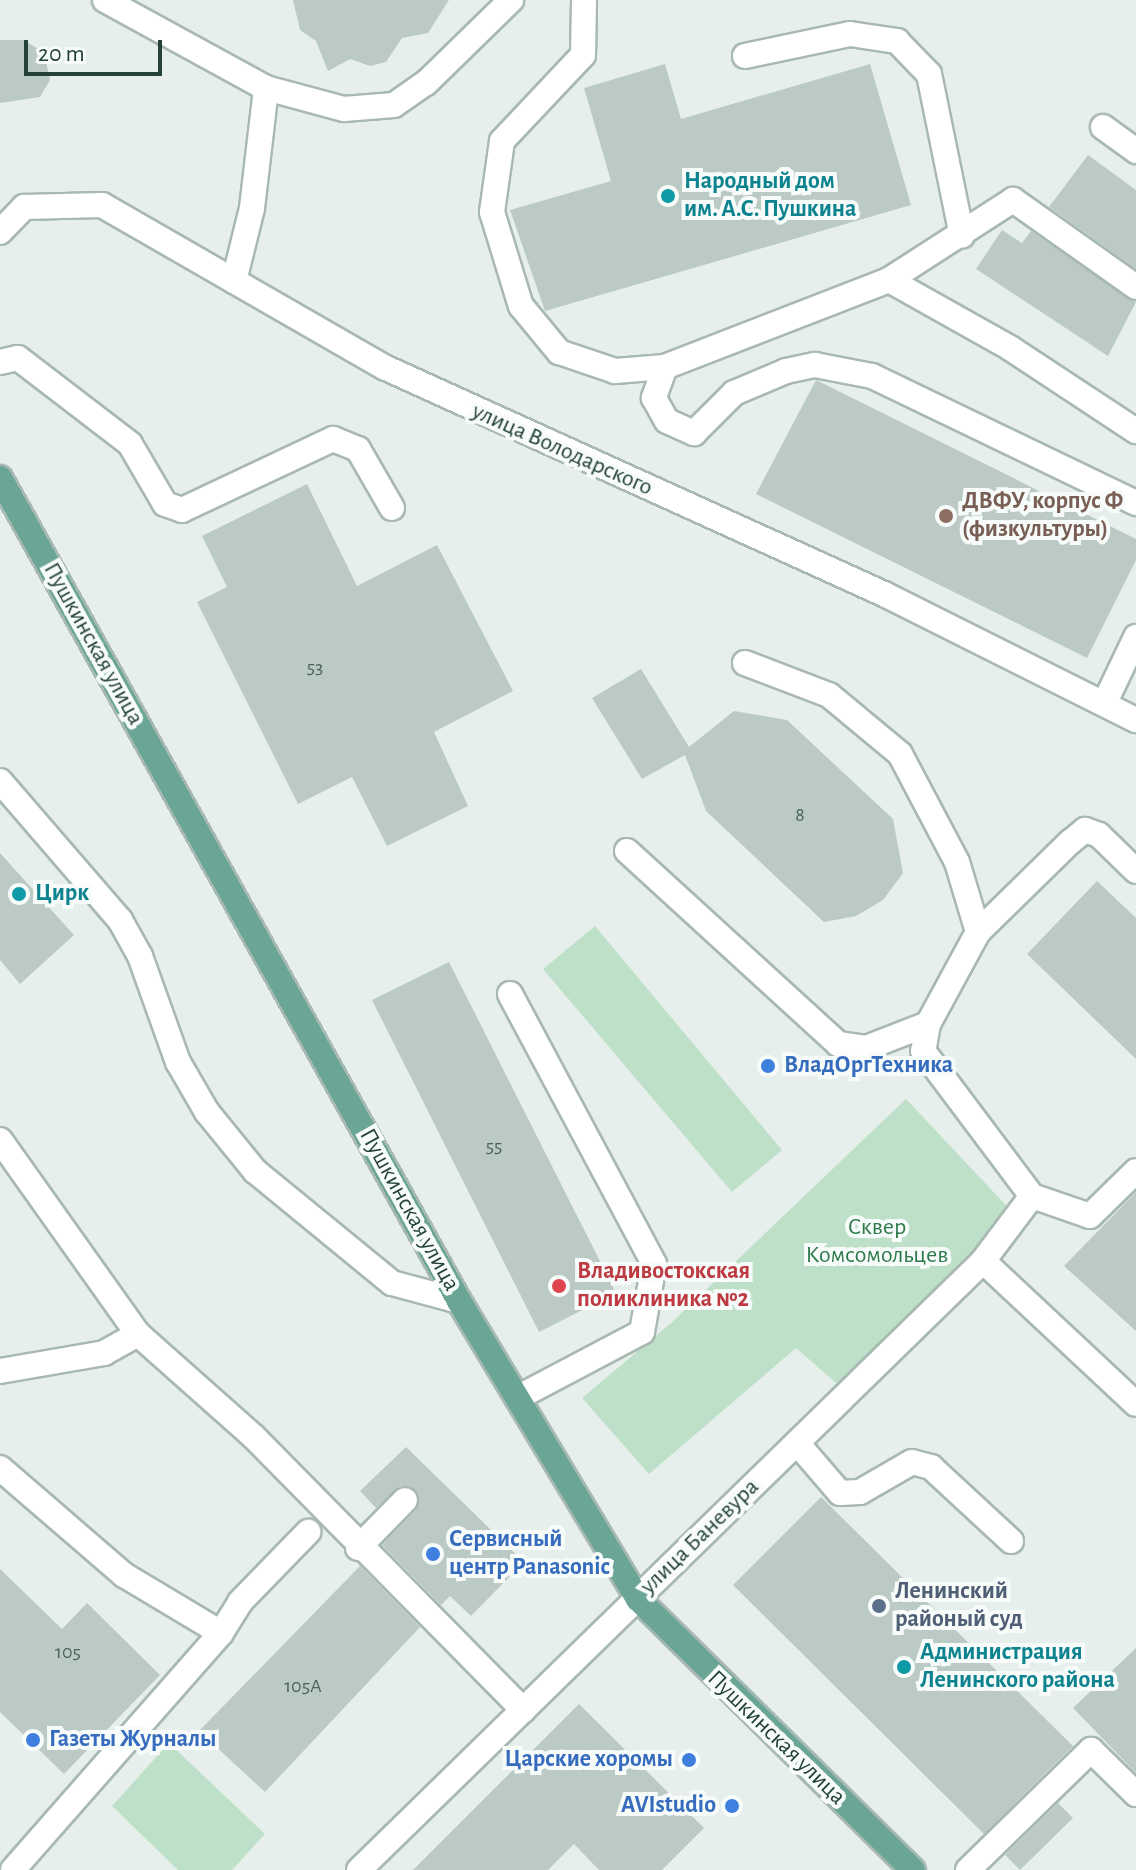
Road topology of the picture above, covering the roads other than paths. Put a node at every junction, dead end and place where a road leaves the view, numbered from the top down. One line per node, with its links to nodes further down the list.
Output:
1 (105, 0): 5 (street)
2 (511, 0): 5 (street)
3 (584, 0): 14 (street)
4 (745, 56): 9 (street)
5 (266, 88): 11 (street)
6 (1103, 127): 7 (street)
7 (1136, 151)
8 (0, 232): 11 (street, улица Володарского)
9 (962, 236): 10 (street); 12 (street)
10 (889, 280): 14 (street); 15 (street)
11 (234, 281): 21 (street, улица Володарского)
12 (1136, 287)
13 (0, 362): 18 (street)
14 (665, 367): 17 (street)
15 (1136, 431)
16 (0, 478): 33 (main road, Пушкинская улица)
17 (1136, 503)
18 (392, 508)
19 (1136, 637): 21 (street)
20 (745, 663): 26 (street)
21 (1106, 700): 22 (street, улица Володарского)
22 (1136, 720)
23 (0, 781): 33 (street)
24 (627, 851): 28 (street)
25 (1136, 871): 26 (street)
26 (978, 932): 28 (street)
27 (510, 994): 36 (street)
28 (928, 1024): 31 (street)
29 (0, 1140): 34 (street)
30 (1136, 1171): 31 (street)
31 (1032, 1196): 32 (street, улица Баневура)
32 (983, 1261): 37 (street); 38 (street, улица Баневура)
33 (459, 1301): 36 (main road, Пушкинская улица)
34 (138, 1334): 35 (street); 43 (street)
35 (0, 1371)
36 (517, 1398): 44 (main road, Пушкинская улица)
37 (1136, 1404)
38 (797, 1443): 42 (street); 44 (street, улица Баневура)
39 (0, 1468): 45 (street)
40 (405, 1500): 43 (street)
41 (308, 1532): 45 (street)
42 (1011, 1541)
43 (358, 1548): 46 (street)
44 (638, 1599): 46 (street, улица Баневура); 50 (main road, Пушкинская улица)
45 (221, 1633): 48 (street)
46 (523, 1710): 49 (street, улица Баневура)
47 (1136, 1794): 51 (street)
48 (13, 1870)
49 (359, 1870)
50 (913, 1870)
51 (968, 1870)

